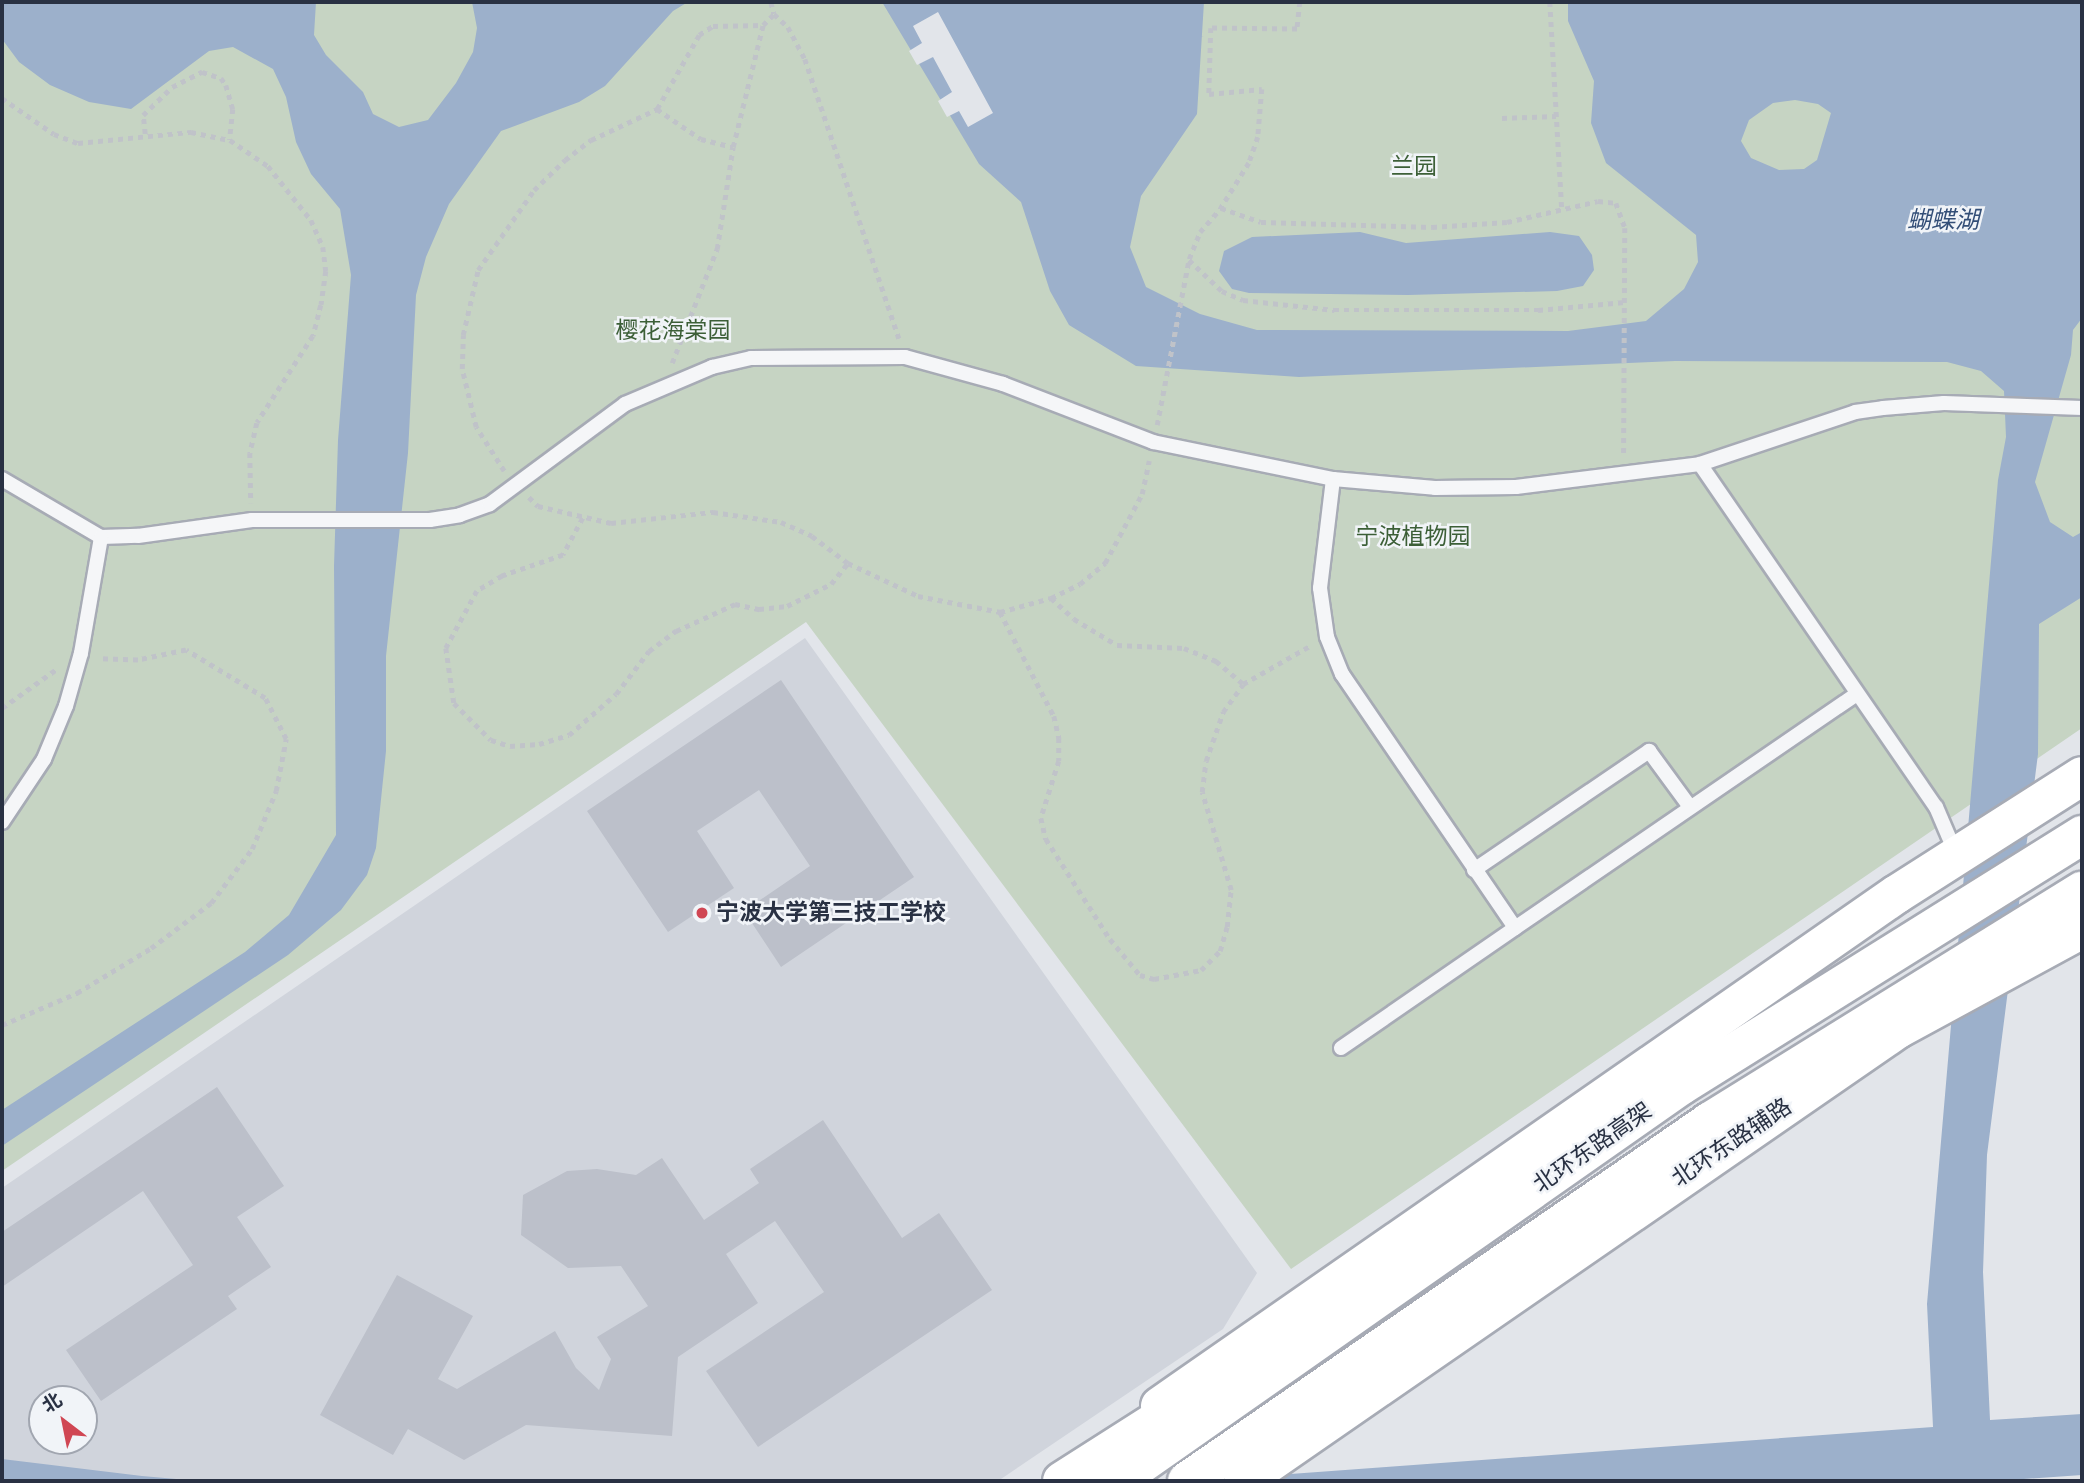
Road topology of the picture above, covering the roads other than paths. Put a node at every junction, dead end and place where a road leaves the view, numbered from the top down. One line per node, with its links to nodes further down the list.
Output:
1 (2082, 408): 2 (lane)
2 (1700, 464): 4 (lane); 6 (lane)
3 (2, 479): 5 (lane)
4 (1333, 479): 5 (lane); 12 (lane)
5 (101, 537): 9 (lane)
6 (1857, 694): 8 (lane); 11 (lane)
7 (2082, 776): 11 (main road)
8 (1690, 807): 12 (lane); 14 (lane)
9 (2, 822)
10 (2082, 835): 17 (main road, 北环东路高架)
11 (1957, 855): 19 (main road)
12 (1474, 870): 14 (lane)
13 (2082, 891): 18 (main road, 北环东路高架)
14 (1515, 928): 16 (lane)
15 (2082, 929): 24 (main road, 北环东路辅路)
16 (1341, 1048)
17 (1682, 1085): 20 (main road); 21 (main road, 北环东路高架)
18 (1709, 1122): 22 (main road, 北环东路高架); 23 (main road)
19 (1052, 1481)
20 (1062, 1481)
21 (1117, 1481)
22 (1187, 1481)
23 (1225, 1481)
24 (1243, 1481)

